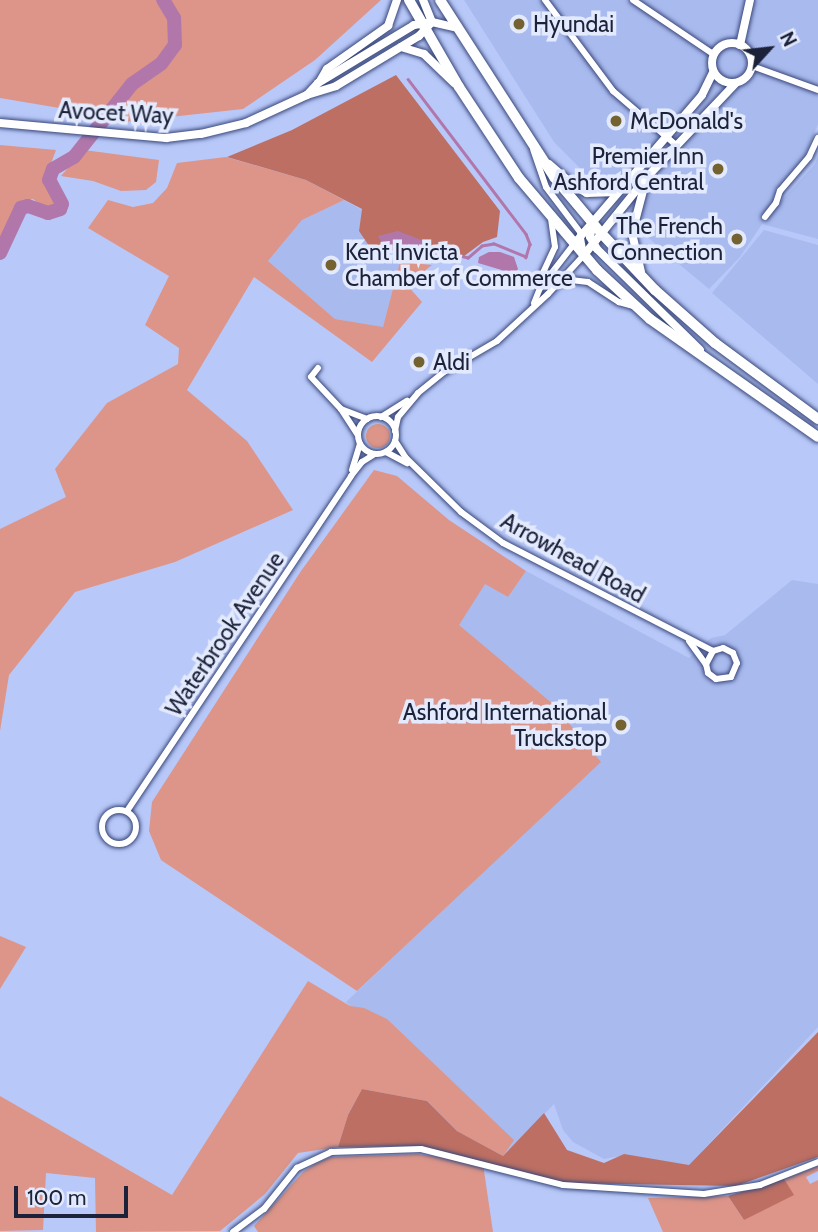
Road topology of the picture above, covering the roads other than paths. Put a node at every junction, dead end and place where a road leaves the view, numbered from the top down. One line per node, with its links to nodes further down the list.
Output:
1 (397, 0): 15 (street, Avocet Way)
2 (409, 0): 8 (highway)
3 (423, 0): 8 (street)
4 (440, 0): 9 (highway)
5 (545, 0): 21 (street)
6 (634, 0): 12 (street)
7 (750, 0): 10 (street)
8 (427, 24): 9 (street); 11 (street, Avocet Way); 15 (street, Avocet Way); 17 (highway)
9 (458, 28): 23 (highway)
10 (740, 45): 12 (street); 13 (street)
11 (401, 47): 17 (street); 19 (street, Avocet Way)
12 (713, 54): 14 (street)
13 (752, 66): 16 (street); 18 (street)
14 (713, 72): 16 (street); 21 (street)
15 (318, 83): 19 (street, Avocet Way)
16 (736, 83): 24 (street)
17 (459, 87): 28 (highway)
18 (818, 90)
19 (307, 95): 20 (street, Avocet Way)
20 (0, 123)
21 (666, 137): 24 (street); 27 (street)
22 (818, 138): 29 (street)
23 (530, 141): 25 (highway); 32 (street)
24 (676, 145): 26 (street)
25 (539, 154): 27 (street); 30 (highway)
26 (647, 177): 31 (street); 35 (street)
27 (624, 186): 30 (street)
28 (547, 212): 32 (highway); 37 (street)
29 (765, 217)
30 (593, 224): 31 (highway); 32 (street); 33 (street)
31 (602, 234): 33 (street); 35 (highway)
32 (578, 240): 34 (highway); 37 (street)
33 (594, 243): 34 (street); 40 (street)
34 (583, 255): 36 (street); 39 (highway)
35 (646, 281): 46 (highway)
36 (558, 284): 38 (street); 39 (street)
37 (540, 288): 38 (street)
38 (534, 304): 42 (street)
39 (635, 306): 40 (highway)
40 (708, 359): 49 (highway)
41 (318, 368): 43 (street)
42 (414, 396): 44 (street); 47 (street)
43 (341, 409): 45 (street); 48 (street)
44 (381, 416): 45 (street); 47 (street)
45 (367, 419): 48 (street)
46 (818, 419)
47 (395, 430): 50 (street)
48 (358, 435): 51 (street)
49 (818, 437)
50 (395, 441): 52 (street); 54 (street, Arrowhead Road)
51 (360, 443): 53 (street); 55 (street, Waterbrook Avenue)
52 (385, 452): 53 (street); 54 (street, Arrowhead Road)
53 (375, 454): 55 (street, Waterbrook Avenue)
54 (417, 470): 56 (street, Arrowhead Road)
55 (351, 476): 59 (street, Waterbrook Avenue)
56 (687, 640): 57 (street, Arrowhead Road); 58 (street, Arrowhead Road)
57 (713, 651): 58 (street); 58 (street)
58 (706, 664)
59 (127, 811): 59 (street)
60 (818, 1162): 61 (street)
61 (233, 1232)

